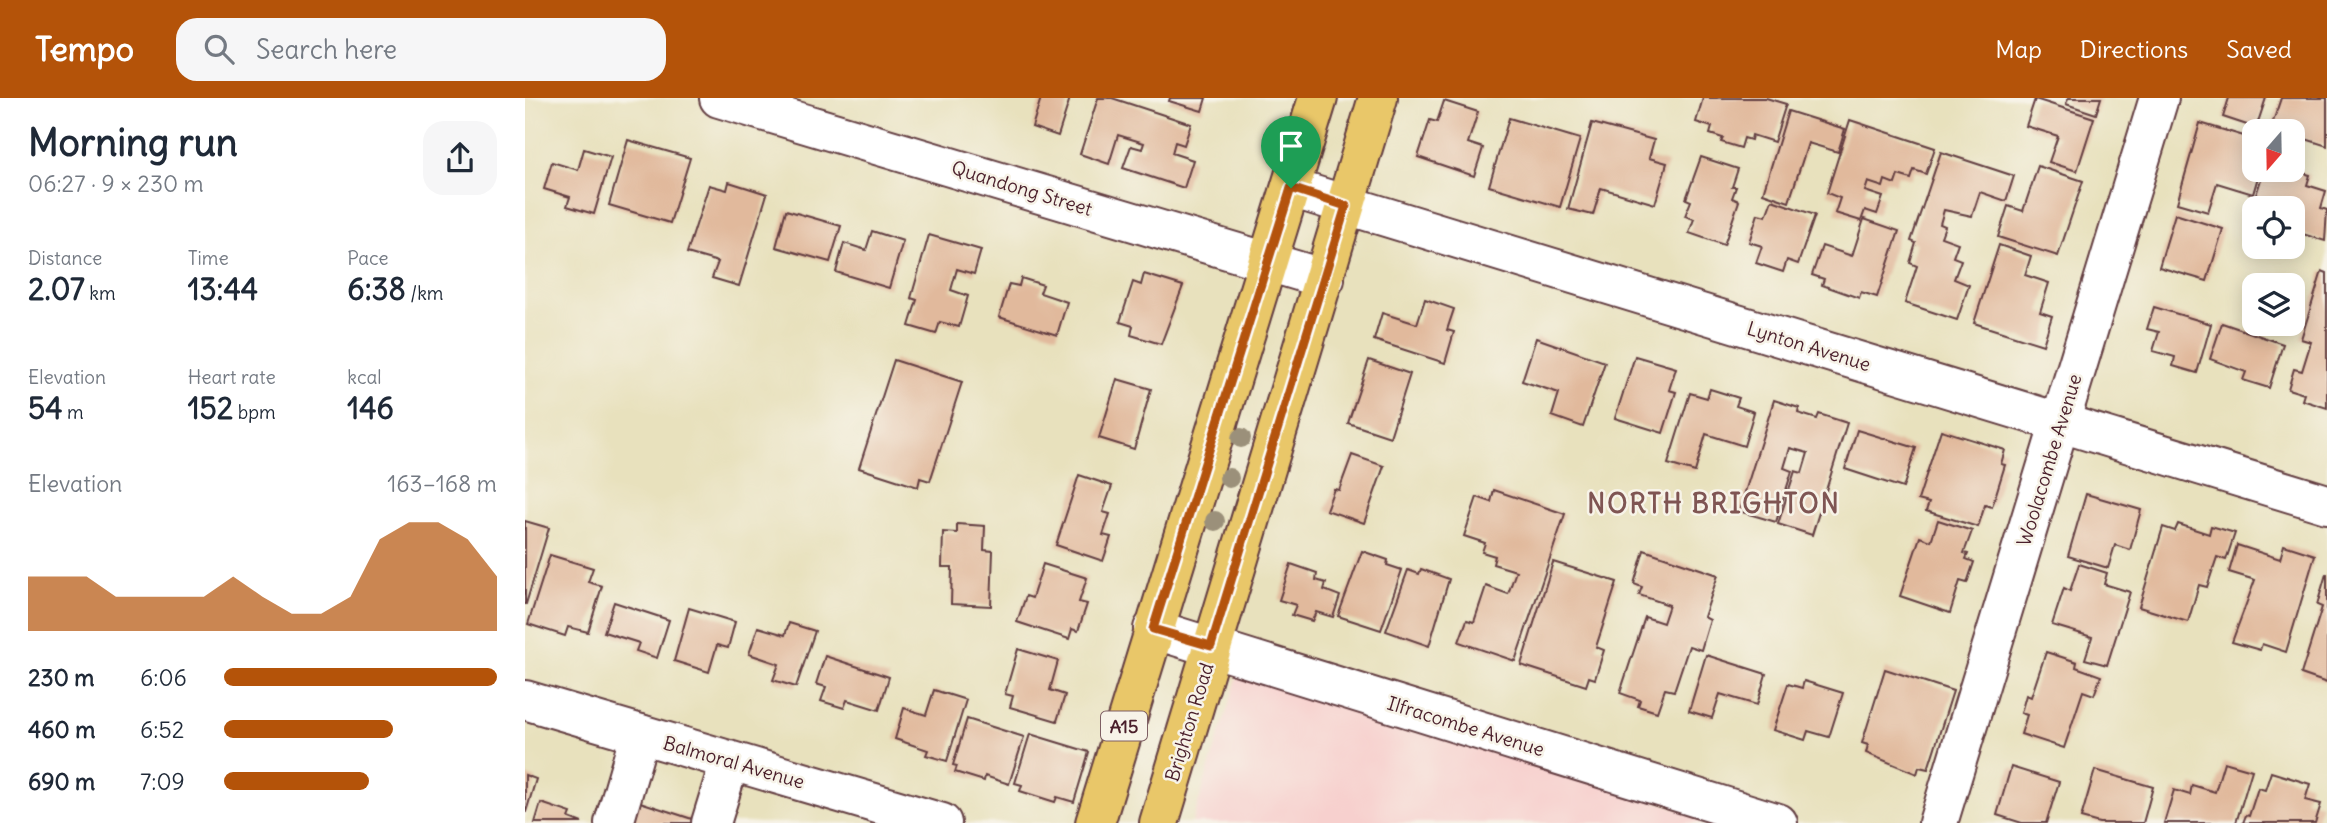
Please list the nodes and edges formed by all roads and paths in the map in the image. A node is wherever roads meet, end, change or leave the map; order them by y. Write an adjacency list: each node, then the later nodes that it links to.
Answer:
1 (719, 98): 7 (street, Quandong Street)
2 (1318, 98): 5 (main road, A15)
3 (1378, 98): 6 (main road, Brighton Road)
4 (2159, 98): 9 (street, Woolacombe Avenue)
5 (1291, 188): 6 (street, Lynton Avenue); 7 (main road, A15)
6 (1346, 206): 8 (main road, Brighton Road); 9 (street, Lynton Avenue)
7 (1270, 262): 8 (street, Quandong Street); 11 (main road, A15)
8 (1325, 279): 12 (main road, Brighton Road)
9 (2061, 422): 10 (street, Lynton Avenue); 23 (street, Woolacombe Avenue)
10 (2327, 504)
11 (1153, 629): 12 (street, Ilfracombe Avenue); 20 (main road, A15)
12 (1211, 646): 16 (street, Ilfracombe Avenue); 21 (main road, Brighton Road)
13 (525, 700): 14 (street, Balmoral Avenue)
14 (641, 734): 15 (street, Balmoral Avenue); 17 (street)
15 (730, 761): 18 (street); 19 (street, Balmoral Avenue)
16 (1740, 817): 22 (street, Ilfracombe Avenue)
17 (614, 823)
18 (711, 823)
19 (942, 823)
20 (1095, 823)
21 (1159, 823)
22 (1778, 823)
23 (1938, 823)

